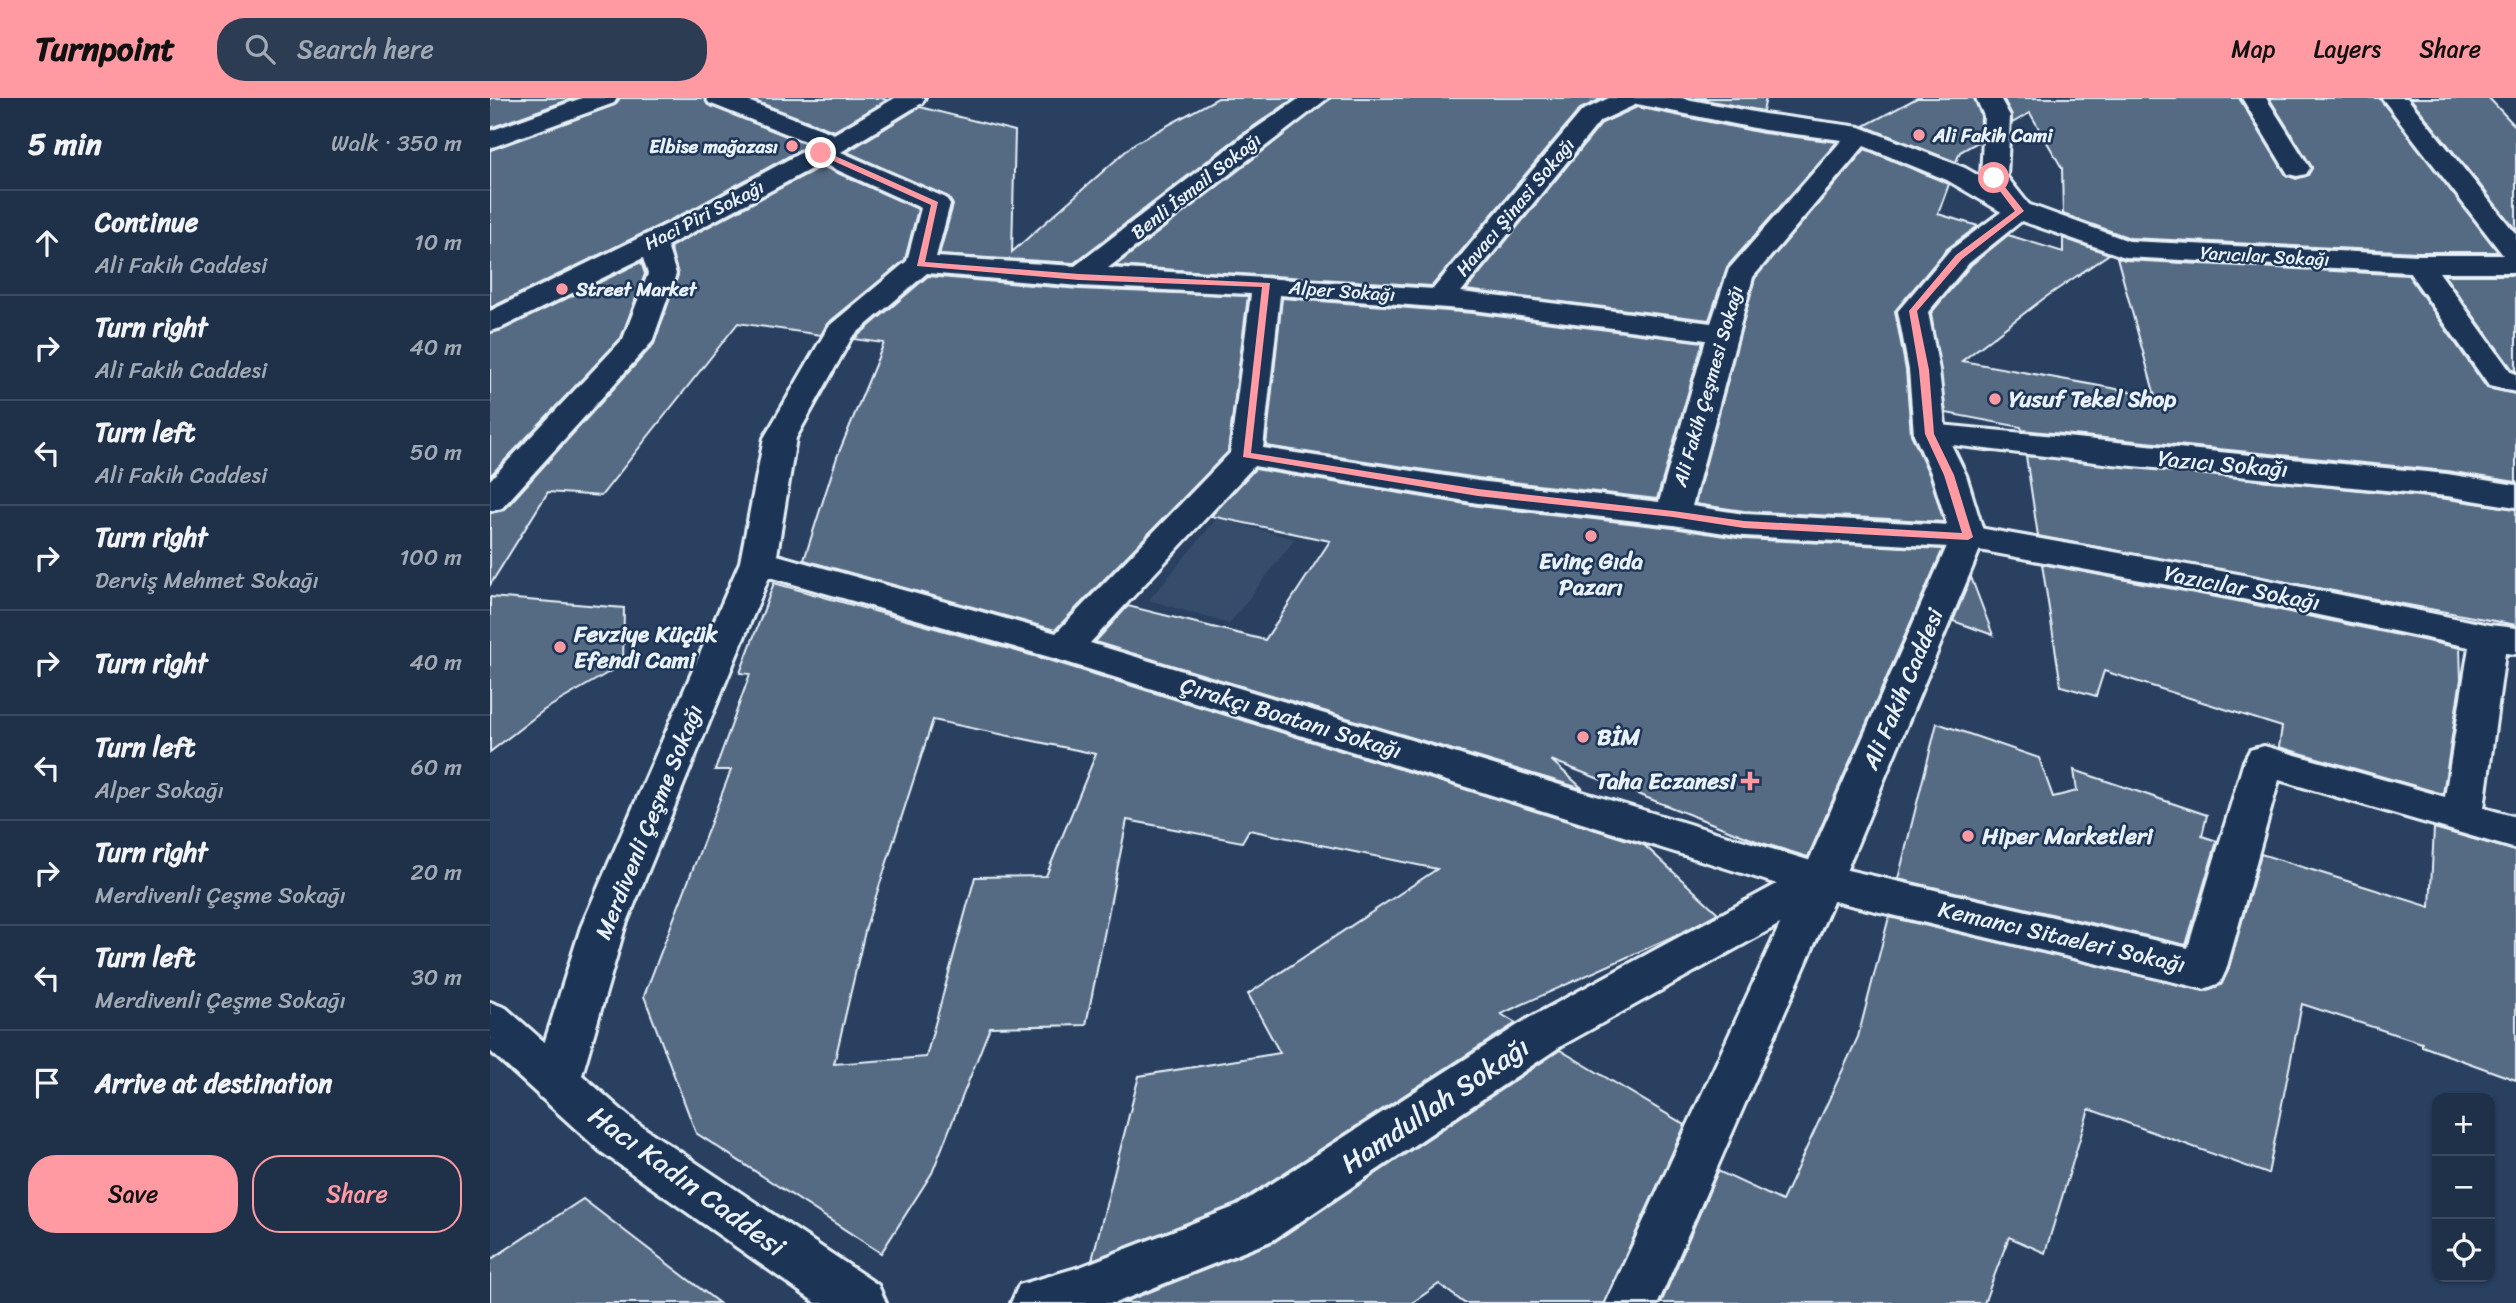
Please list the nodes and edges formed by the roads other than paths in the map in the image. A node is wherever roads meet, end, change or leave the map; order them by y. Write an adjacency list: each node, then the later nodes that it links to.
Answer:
1 (605, 98): 13 (street)
2 (718, 98): 14 (street)
3 (913, 98): 14 (street, Haci Piri Sokağı)
4 (1316, 98): 22 (street, Benli İsmail Sokağı)
5 (1629, 98): 24 (street, Havacı Şinasi Sokağı)
6 (1644, 98): 11 (street)
7 (1774, 98): 11 (street)
8 (1988, 98): 16 (street)
9 (2254, 98): 15 (street)
10 (2394, 98): 18 (street)
11 (1764, 122): 12 (street)
12 (1860, 135): 16 (street); 26 (street, Ali Fakih Çeşmesi Sokağı)
13 (490, 140)
14 (828, 148): 17 (street, Haci Piri Sokağı); 20 (street)
15 (2297, 168)
16 (2020, 211): 21 (street, Yarıcılar Sokağı); 28 (street)
17 (652, 243): 25 (street, Haci Piri Sokağı); 31 (street)
18 (2516, 253)
19 (2516, 263): 21 (street, Yarıcılar Sokağı)
20 (920, 264): 22 (street, Alper Sokağı); 34 (street, Merdivenli Çeşme Sokağı)
21 (2418, 264): 27 (street)
22 (1079, 277): 23 (street, Alper Sokağı)
23 (1267, 285): 24 (street, Alper Sokağı); 29 (street)
24 (1440, 299): 26 (street, Alper Sokağı)
25 (490, 322)
26 (1721, 333): 32 (street, Ali Fakih Çeşmesi Sokağı)
27 (2516, 383)
28 (1930, 434): 30 (street, Yazıcı Sokağı); 33 (street)
29 (1246, 455): 32 (street, Yazıcılar Sokağı); 36 (street)
30 (2516, 496)
31 (490, 500)
32 (1673, 514): 33 (street, Yazıcılar Sokağı)
33 (1968, 537): 35 (street, Yazıcılar Sokağı); 39 (street, Ali Fakih Caddesi)
34 (758, 562): 36 (street, Çırakçı Boatanı Sokağı); 41 (street, Merdivenli Çeşme Sokağı)
35 (2502, 640): 37 (street)
36 (1064, 648): 39 (street, Çırakçı Boatanı Sokağı)
37 (2462, 817): 38 (street, Kemancı Sitaeleri Sokağı); 39 (street, Kemancı Sitaeleri Sokağı)
38 (2516, 833)
39 (1821, 881): 43 (street, Hamdullah Sokağı); 44 (street, Ali Fakih Caddesi)
40 (490, 1022): 41 (street, Hacı Kadın Caddesi)
41 (556, 1082): 42 (street, Hacı Kadın Caddesi)
42 (860, 1303)
43 (1037, 1303)
44 (1632, 1303)

